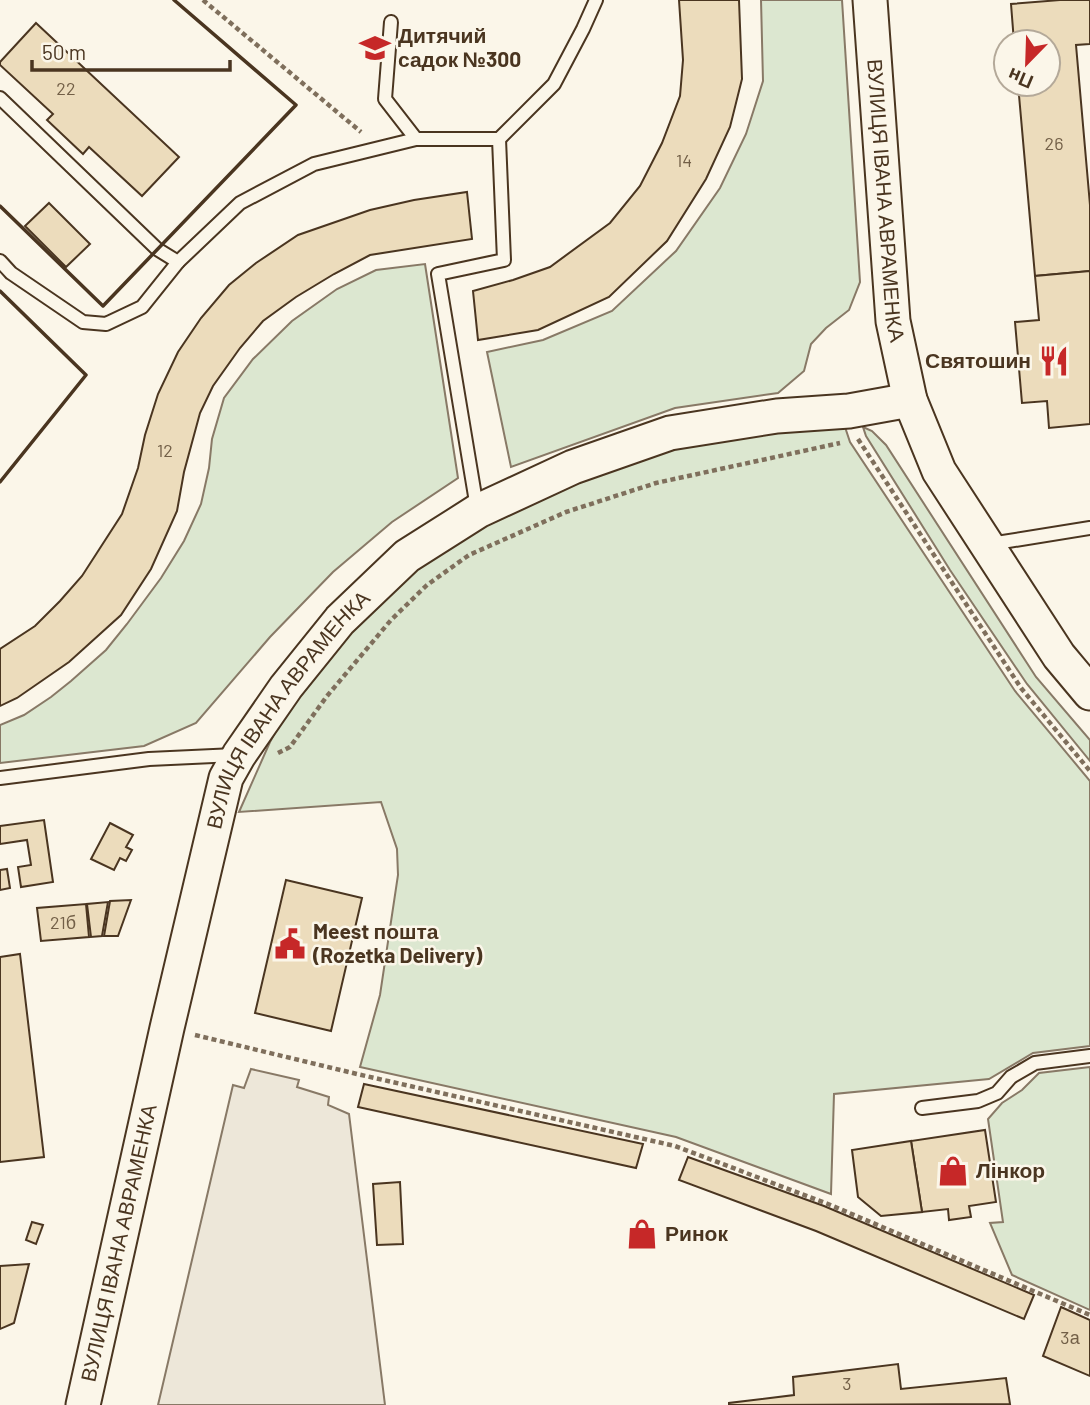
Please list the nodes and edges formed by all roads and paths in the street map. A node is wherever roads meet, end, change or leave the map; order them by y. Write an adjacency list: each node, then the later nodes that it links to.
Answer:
1 (203, 0): 8 (path)
2 (596, 0): 7 (lane)
3 (870, 0): 11 (street, ВУЛИЦЯ ІВАНА АВРАМЕНКА)
4 (391, 22): 6 (lane)
5 (0, 98): 10 (lane)
6 (416, 139): 7 (lane); 8 (lane)
7 (499, 139): 13 (lane)
8 (380, 148): 10 (lane)
9 (0, 261): 10 (lane)
10 (178, 262)
11 (910, 400): 12 (street, ВУЛИЦЯ ІВАНА АВРАМЕНКА); 15 (street, ВУЛИЦЯ ІВАНА АВРАМЕНКА)
12 (847, 427): 13 (street, ВУЛИЦЯ ІВАНА АВРАМЕНКА); 17 (path); 18 (path)
13 (478, 511): 17 (street, ВУЛИЦЯ ІВАНА АВРАМЕНКА)
14 (1090, 528): 15 (lane)
15 (986, 545): 16 (street, ВУЛИЦЯ ІВАНА АВРАМЕНКА)
16 (1090, 693)
17 (254, 756): 19 (lane); 20 (street, ВУЛИЦЯ ІВАНА АВРАМЕНКА)
18 (1090, 771)
19 (0, 778)
20 (167, 1028): 23 (path); 24 (street, ВУЛИЦЯ ІВАНА АВРАМЕНКА)
21 (1090, 1056): 22 (lane)
22 (922, 1108)
23 (1090, 1315)
24 (83, 1405)

